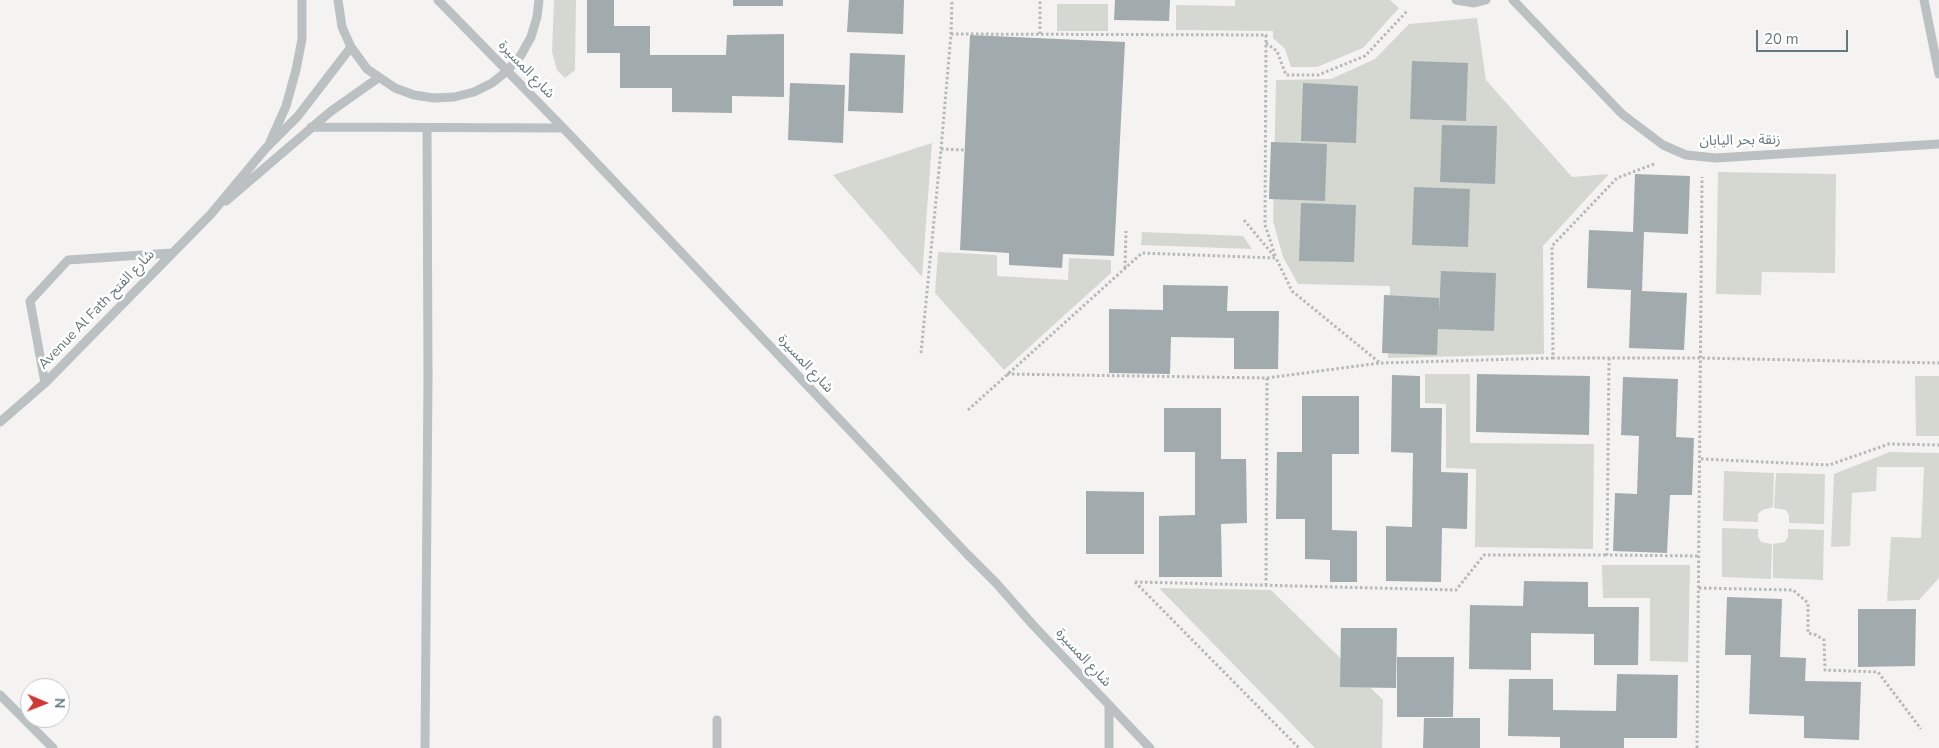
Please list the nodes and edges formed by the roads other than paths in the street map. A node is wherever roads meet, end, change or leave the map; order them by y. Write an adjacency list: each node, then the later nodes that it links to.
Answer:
1 (302, 0): 17 (street)
2 (338, 0): 9 (street)
3 (438, 0): 10 (street, شارع المسيرة)
4 (539, 0): 10 (street)
5 (1456, 0): 6 (street)
6 (1486, 0)
7 (1513, 0): 16 (street, زنقة بحر اليابان)
8 (1924, 0): 11 (street)
9 (351, 47): 12 (street); 17 (street, Avenue Al Fath شارع الفتح)
10 (507, 71): 12 (street); 15 (street, شارع المسيرة)
11 (1939, 74)
12 (378, 78): 13 (street, Avenue Al Fath شارع الفتح)
13 (311, 128): 14 (street); 18 (street, Avenue Al Fath شارع الفتح)
14 (427, 128): 15 (street); 26 (street)
15 (563, 128): 23 (street, شارع المسيرة)
16 (1939, 144)
17 (266, 148): 18 (street, Avenue Al Fath شارع الفتح)
18 (211, 214): 19 (street, Avenue Al Fath شارع الفتح)
19 (172, 253): 20 (street, Avenue Al Fath شارع الفتح); 20 (street)
20 (44, 383): 21 (street, Avenue Al Fath شارع الفتح)
21 (0, 422)
22 (0, 695): 25 (street)
23 (1109, 705): 28 (street); 29 (street, شارع المسيرة)
24 (717, 720): 27 (street)
25 (54, 748)
26 (425, 748)
27 (716, 748)
28 (1110, 748)
29 (1150, 748)

